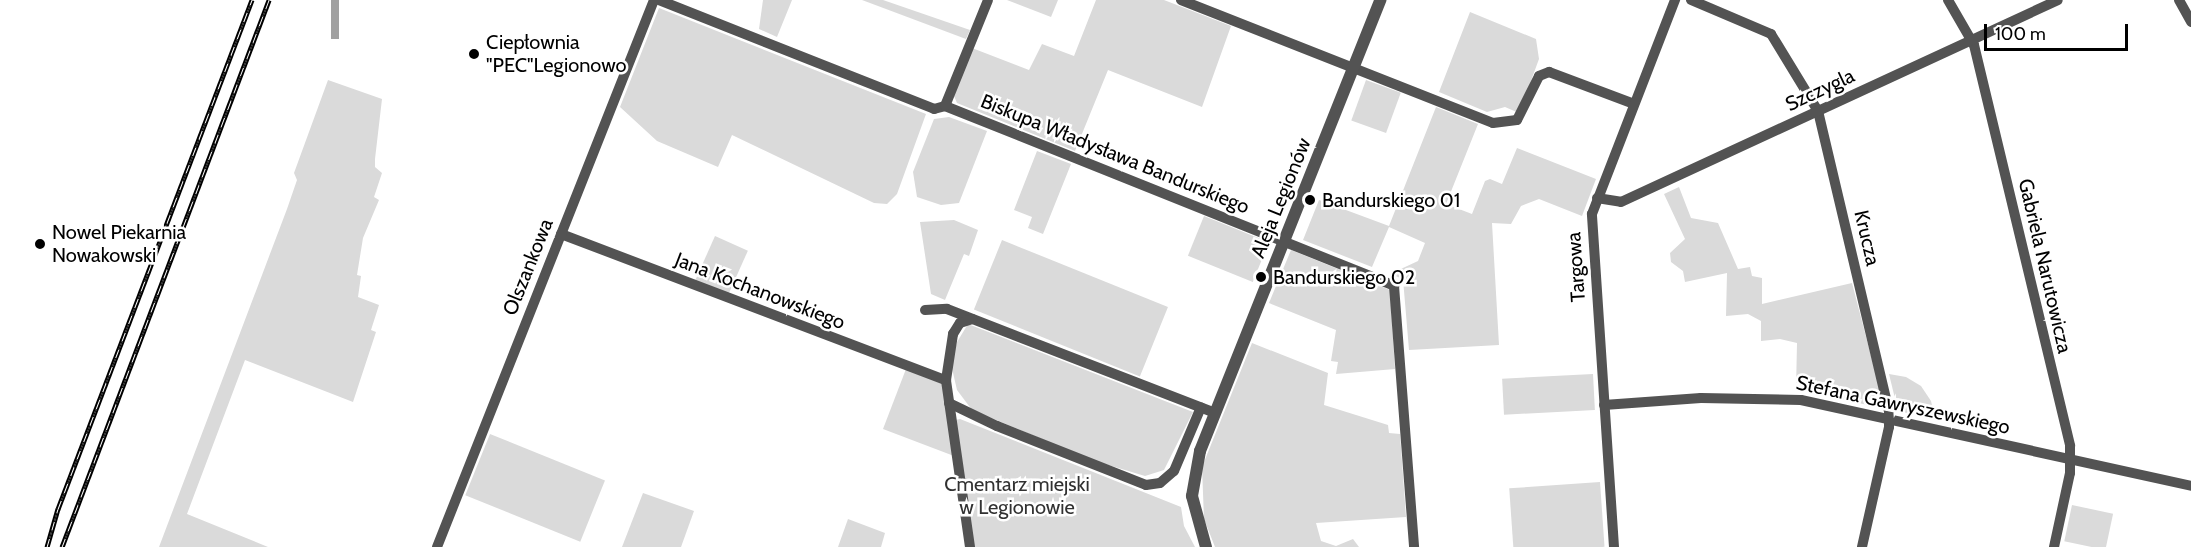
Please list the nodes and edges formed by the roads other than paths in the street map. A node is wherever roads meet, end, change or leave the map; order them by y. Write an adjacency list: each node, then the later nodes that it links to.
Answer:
1 (654, 0): 18 (street, Olszankowa)
2 (659, 0): 15 (street, Biskupa Władysława Bandurskiego)
3 (988, 0): 15 (street)
4 (1181, 0): 13 (street)
5 (1380, 0): 13 (street, Aleja Legionów)
6 (1675, 0): 14 (street, Targowa)
7 (1691, 0): 16 (street, Krucza)
8 (1948, 0): 12 (street, Gabriela Narutowicza)
9 (2058, 0): 12 (street, Szczygla)
10 (2179, 0): 11 (street)
11 (2191, 22)
12 (1972, 40): 16 (street, Szczygla); 28 (street, Gabriela Narutowicza)
13 (1353, 68): 14 (street); 19 (street, Aleja Legionów)
14 (1634, 104): 17 (street, Targowa)
15 (945, 106): 19 (street, Biskupa Władysława Bandurskiego)
16 (1818, 111): 17 (street, Szczygla); 27 (street, Krucza)
17 (1597, 198): 24 (street, Targowa)
18 (561, 234): 22 (street, Jana Kochanowskiego); 30 (street, Olszankowa)
19 (1284, 241): 26 (street, Aleja Legionów); 33 (street, Biskupa Władysława Bandurskiego)
20 (925, 310): 21 (street)
21 (972, 319): 22 (street); 25 (street)
22 (946, 380): 23 (street)
23 (949, 403): 25 (street); 31 (street)
24 (1604, 405): 27 (street, Stefana Gawryszewskiego); 34 (street, Targowa)
25 (1201, 407): 26 (street)
26 (1215, 413): 32 (street, Aleja Legionów)
27 (1890, 419): 28 (street, Stefana Gawryszewskiego); 35 (street, Krucza)
28 (2071, 459): 29 (street, Stefana Gawryszewskiego); 36 (street, Gabriela Narutowicza)
29 (2191, 486)
30 (437, 547)
31 (970, 547)
32 (1206, 547)
33 (1414, 547)
34 (1614, 547)
35 (1862, 547)
36 (2054, 547)

